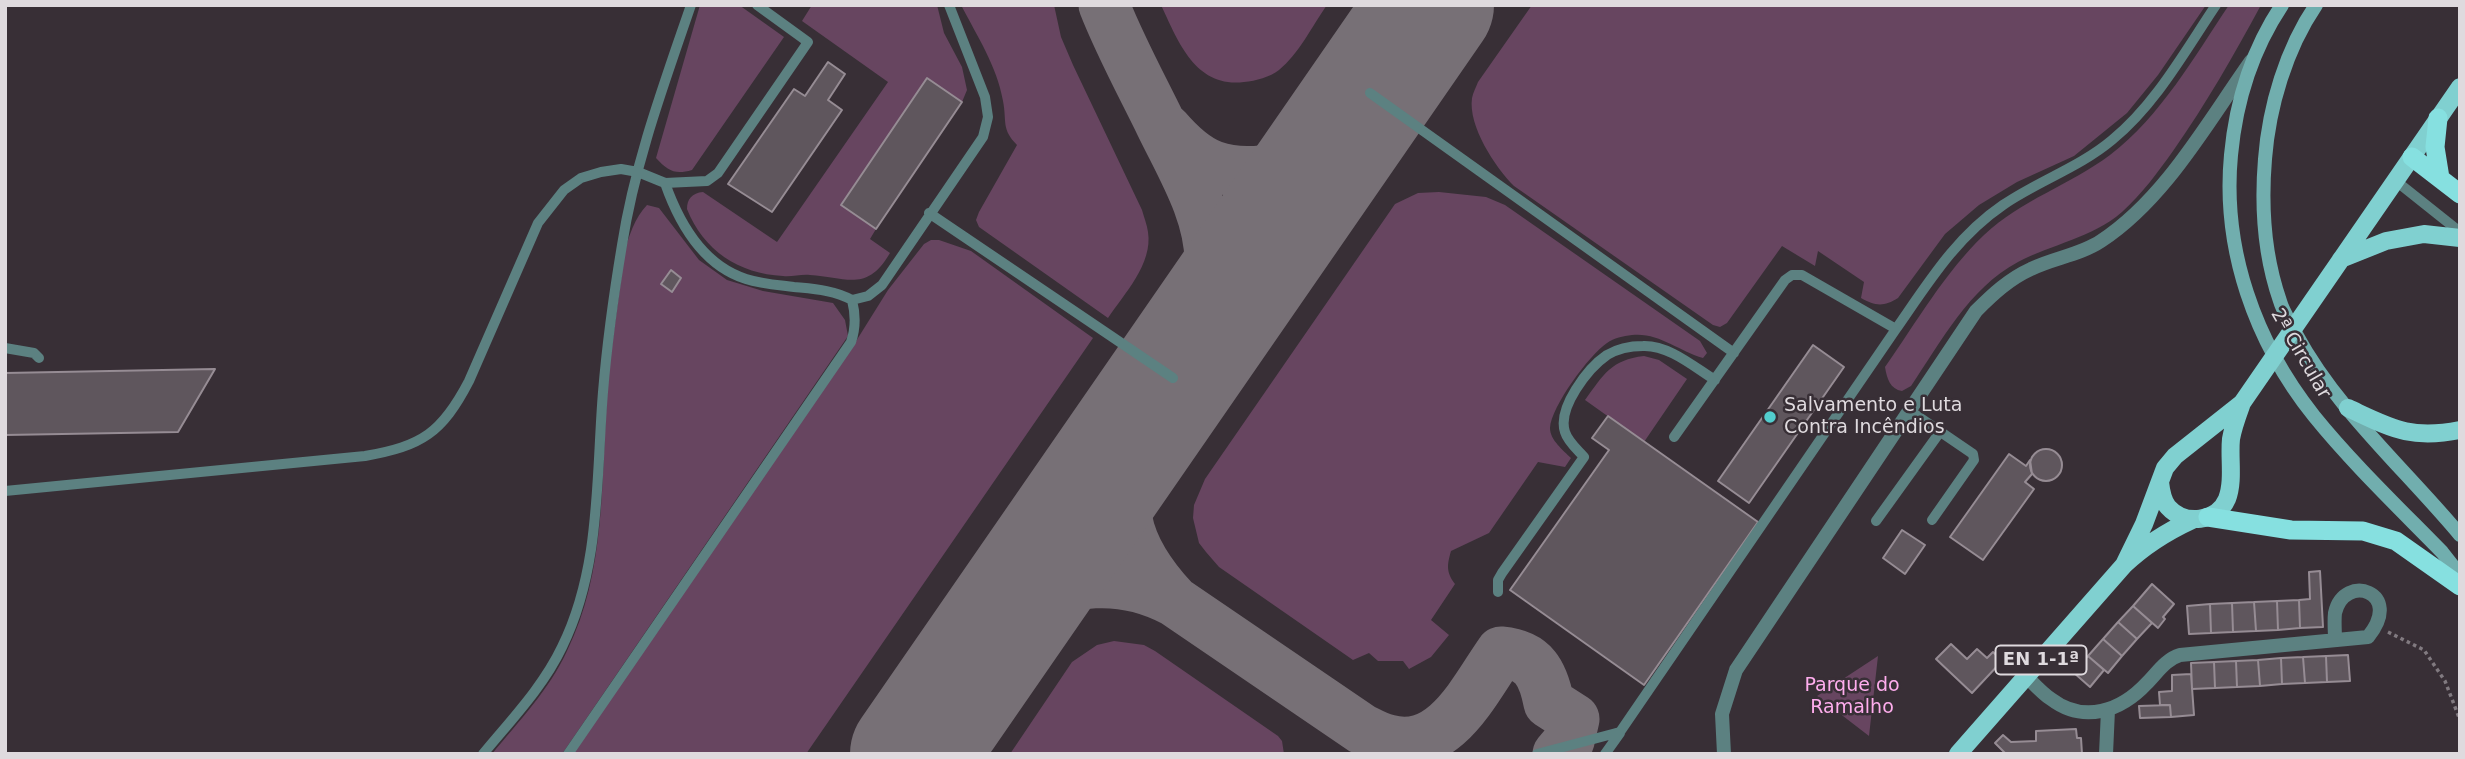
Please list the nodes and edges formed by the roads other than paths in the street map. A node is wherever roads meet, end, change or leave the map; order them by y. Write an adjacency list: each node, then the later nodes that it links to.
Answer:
1 (691, 5): 12 (lane)
2 (757, 5): 15 (lane)
3 (949, 5): 17 (lane)
4 (2216, 5): 22 (lane)
5 (2282, 5): 7 (main road, 2ª Circular)
6 (2316, 5): 29 (main road, 2ª Circular)
7 (2251, 60): 30 (street); 41 (main road, 2ª Circular)
8 (2460, 87): 10 (main road, EN 1-1ª)
9 (1370, 93): 24 (lane)
10 (2438, 118): 11 (main road, EN 1-1ª); 13 (highway)
11 (2412, 157): 13 (highway); 14 (main road, EN 1-1ª)
12 (638, 172): 15 (lane); 35 (lane); 48 (lane)
13 (2440, 178): 16 (highway)
14 (2396, 181): 18 (lane); 20 (main road, EN 1-1ª)
15 (665, 183): 21 (lane)
16 (2460, 194)
17 (929, 213): 21 (lane); 26 (lane)
18 (2460, 233)
19 (2460, 238): 20 (main road)
20 (2341, 259): 28 (main road, EN 1-1ª)
21 (852, 300): 49 (lane)
22 (1896, 329): 24 (lane); 47 (lane)
23 (5, 348): 25 (lane)
24 (1734, 353): 27 (lane)
25 (39, 358)
26 (1173, 378)
27 (1715, 380): 33 (lane); 43 (lane)
28 (2242, 402): 34 (main road, EN 1-1ª); 36 (main road, EN 1-1ª)
29 (2348, 408): 31 (main road); 39 (main road, 2ª Circular)
30 (1910, 411): 32 (lane); 52 (street)
31 (2460, 430)
32 (1940, 432): 37 (lane); 38 (lane)
33 (1674, 437)
34 (2160, 482): 36 (main road); 40 (main road, EN 1-1ª)
35 (5, 491)
36 (2200, 519): 40 (main road, EN 1-1ª); 42 (highway)
37 (1932, 520)
38 (1877, 521)
39 (2460, 535)
40 (2124, 565): 45 (main road, EN 1-1ª)
41 (2460, 575)
42 (2460, 586)
43 (1498, 592)
44 (2336, 640): 44 (street); 46 (street)
45 (2026, 677): 46 (street); 53 (main road, EN 1-1ª)
46 (2108, 710): 54 (street)
47 (1620, 732): 50 (lane); 51 (lane)
48 (484, 754)
49 (568, 754)
50 (1537, 754)
51 (1605, 754)
52 (1724, 754)
53 (1958, 754)
54 (2106, 754)

